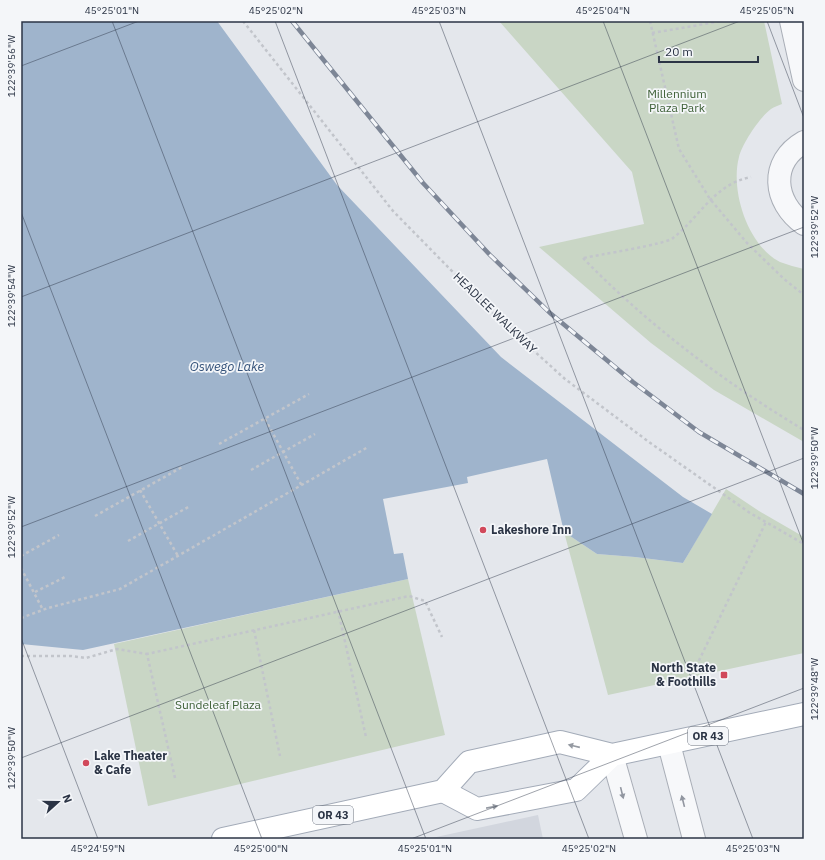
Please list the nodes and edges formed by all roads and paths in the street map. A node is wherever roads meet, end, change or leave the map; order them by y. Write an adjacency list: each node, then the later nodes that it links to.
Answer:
1 (242, 21): 25 (path, HEADLEE WALKWAY)
2 (650, 21): 5 (path)
3 (722, 21): 5 (path)
4 (791, 21): 6 (street)
5 (652, 33): 9 (path)
6 (804, 80)
7 (804, 142): 8 (street)
8 (780, 172): 9 (path); 10 (street)
9 (710, 199): 11 (path); 14 (path)
10 (804, 224)
11 (804, 295)
12 (309, 394): 13 (path)
13 (265, 419): 16 (path); 18 (path)
14 (804, 430)
15 (315, 434): 18 (path)
16 (220, 444)
17 (368, 447): 21 (path)
18 (283, 452): 20 (path); 21 (path)
19 (184, 466): 22 (path)
20 (251, 470)
21 (302, 486): 31 (path)
22 (140, 490): 24 (path); 26 (path)
23 (190, 506): 26 (path)
24 (96, 516)
25 (766, 522): 29 (path, HEADLEE WALKWAY); 42 (path)
26 (159, 524): 28 (path); 31 (path)
27 (59, 535): 30 (path)
28 (128, 541)
29 (804, 544)
30 (21, 556)
31 (178, 556): 35 (path)
32 (21, 568): 34 (path)
33 (65, 576): 34 (path)
34 (35, 592): 35 (path)
35 (43, 610): 37 (path)
36 (338, 610): 38 (path); 39 (path); 44 (path)
37 (21, 618)
38 (254, 630): 40 (path); 47 (path)
39 (442, 637)
40 (147, 654): 41 (path); 48 (path)
41 (21, 656)
42 (691, 677)
43 (804, 714): 45 (main road, OR 43)
44 (366, 737)
45 (669, 744): 46 (main road, OR 43); 52 (street, one-way to 45)
46 (612, 755): 49 (main road, OR 43, one-way to 49); 49 (main road, one-way to 46); 51 (street, one-way to 51)
47 (280, 756)
48 (174, 778)
49 (444, 791): 50 (main road, OR 43)
50 (223, 839)
51 (636, 839)
52 (694, 839)

